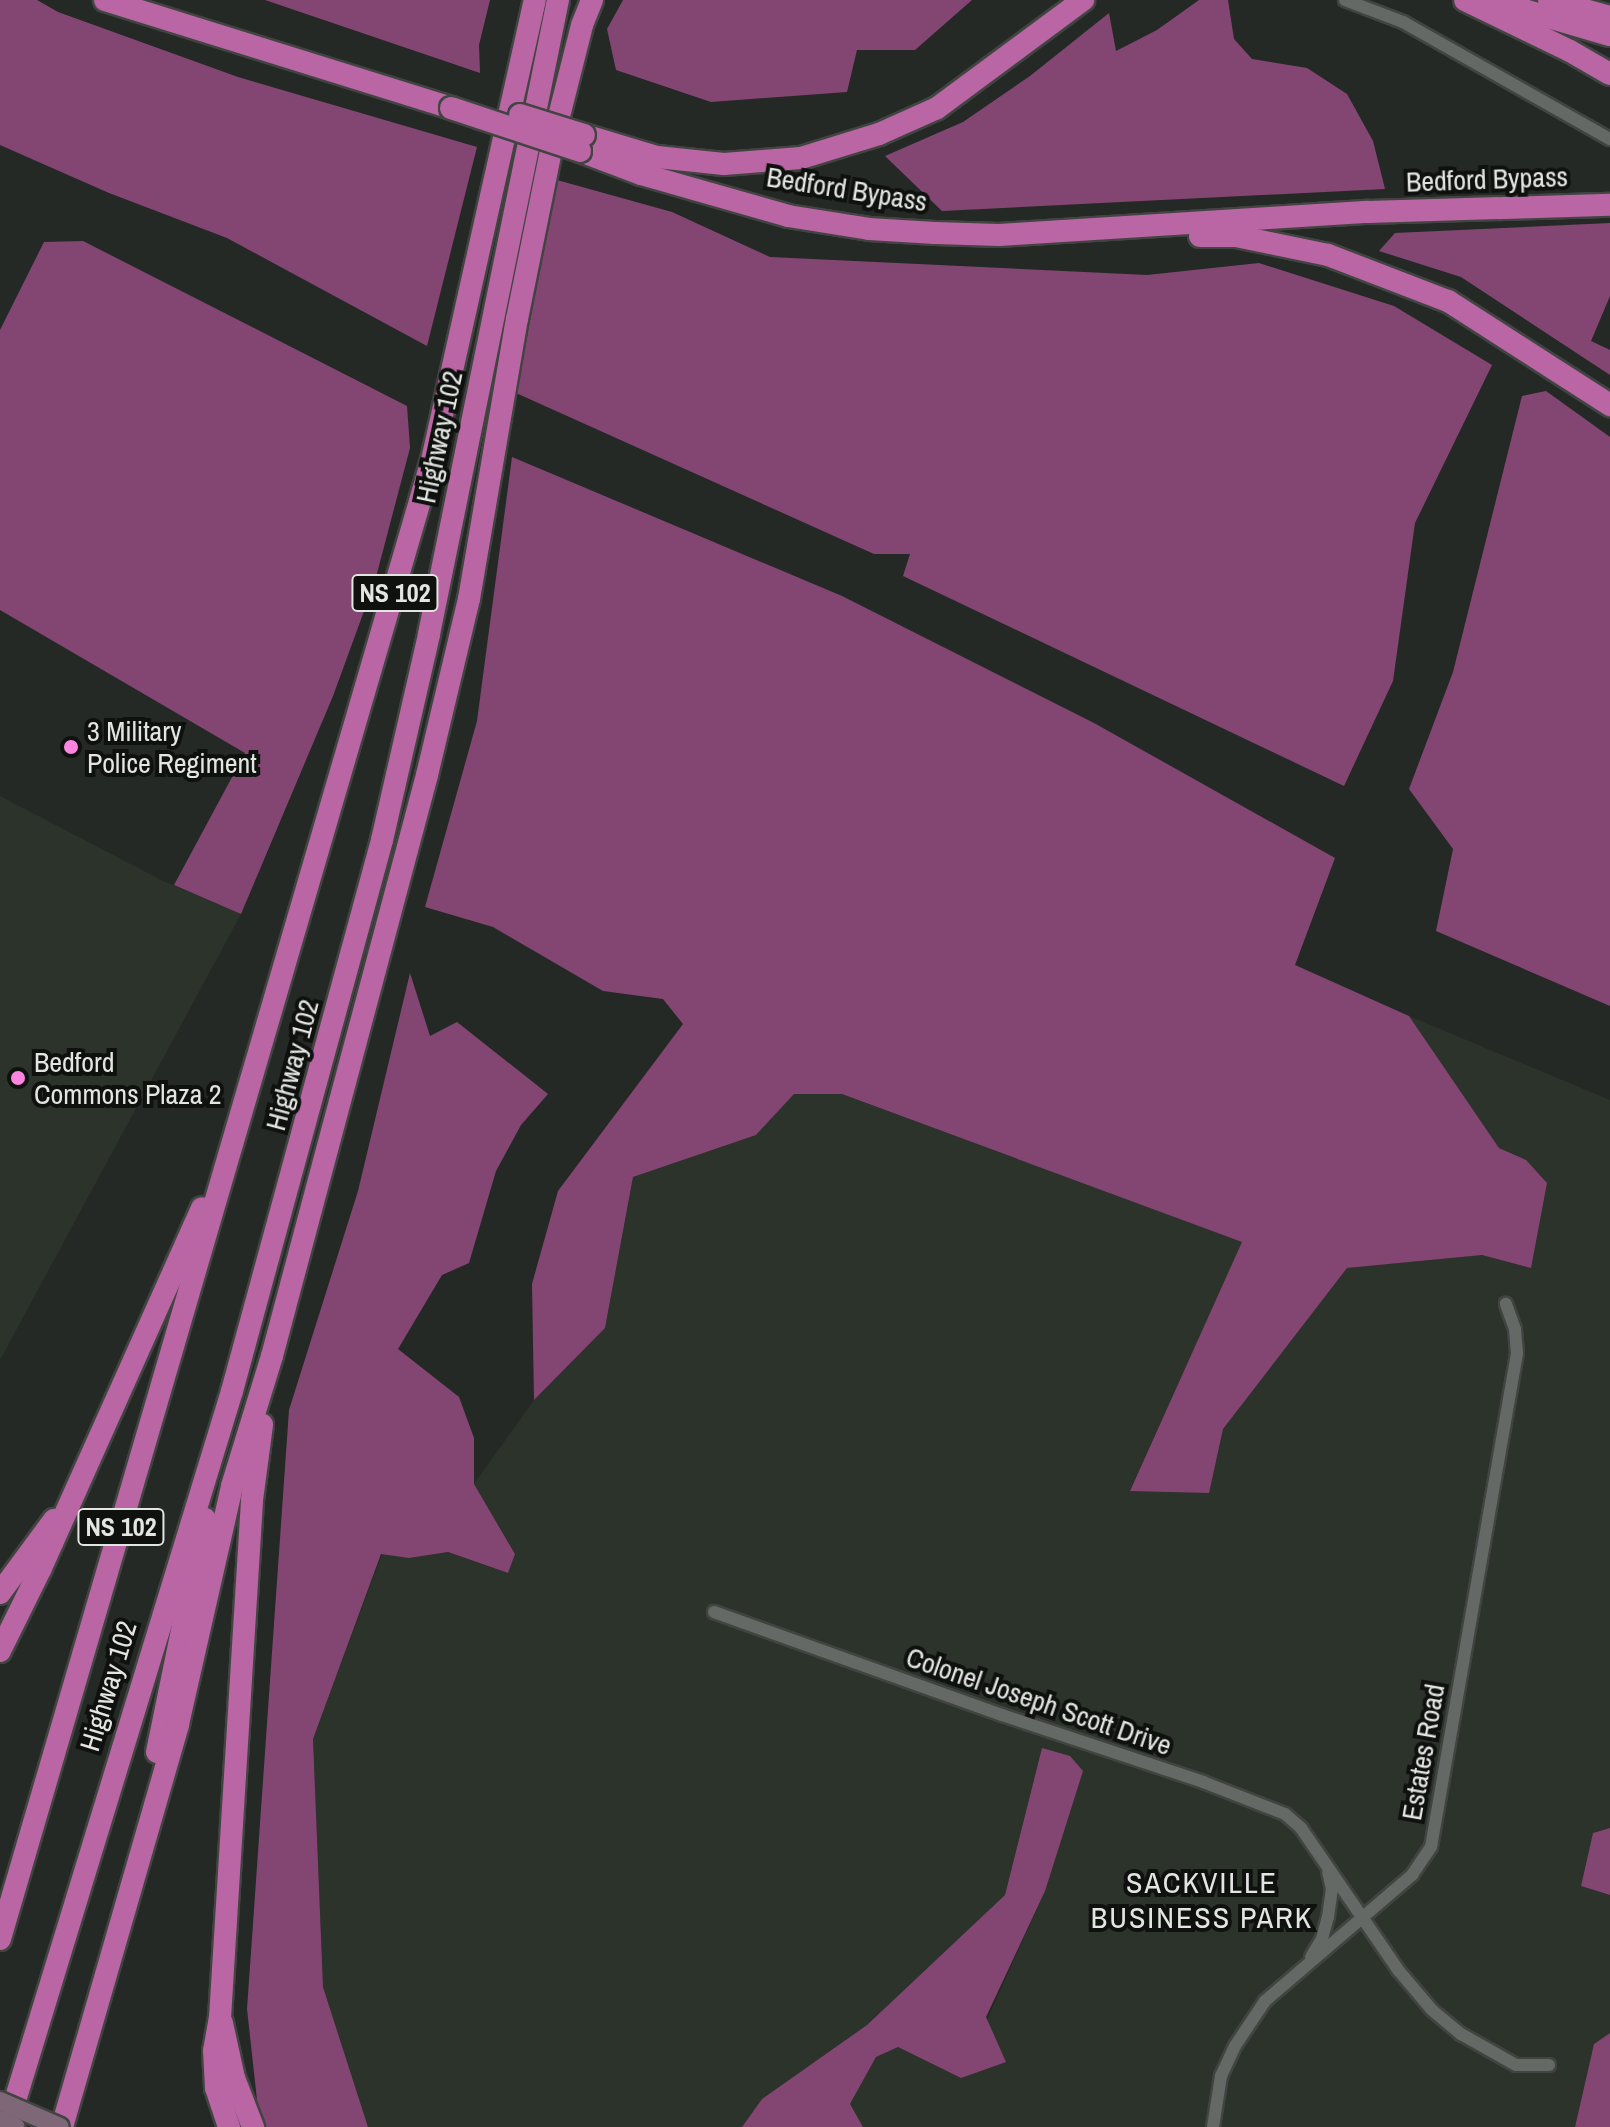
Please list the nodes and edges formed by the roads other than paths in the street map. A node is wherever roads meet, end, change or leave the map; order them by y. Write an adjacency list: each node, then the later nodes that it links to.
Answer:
1 (105, 0): 16 (highway, Bedford Bypass)
2 (143, 0): 16 (highway, Bedford Bypass)
3 (526, 0): 15 (highway)
4 (535, 0): 15 (highway, Highway 102 / NS 102)
5 (558, 0): 21 (highway, Highway 102 / NS 102)
6 (592, 0): 23 (highway)
7 (1083, 0): 18 (highway, Bedford Bypass)
8 (1345, 0): 17 (street)
9 (1465, 0): 14 (highway)
10 (1490, 0): 13 (highway)
11 (1549, 0): 12 (highway)
12 (1610, 17)
13 (1610, 35)
14 (1610, 74)
15 (515, 96): 24 (highway, Highway 102 / NS 102)
16 (453, 102): 18 (highway, Bedford Bypass, bridge)
17 (1610, 139)
18 (582, 143): 20 (highway, Bedford Bypass)
19 (1610, 205): 20 (highway, Bedford Bypass)
20 (999, 235): 22 (highway)
21 (496, 309): 23 (highway); 27 (highway, Highway 102 / NS 102)
22 (1610, 405)
23 (399, 877): 26 (highway)
24 (242, 1115): 28 (highway); 35 (highway, Highway 102 / NS 102)
25 (1506, 1304): 34 (street, Estates Road)
26 (272, 1356): 32 (highway); 37 (highway)
27 (232, 1391): 32 (highway); 41 (highway, Highway 102 / NS 102)
28 (70, 1506): 29 (highway); 31 (highway)
29 (0, 1593)
30 (714, 1612): 33 (street, Colonel Joseph Scott Drive)
31 (0, 1651)
32 (138, 1855): 43 (highway)
33 (1326, 1865): 34 (street, Colonel Joseph Scott Drive); 36 (street, Colonel Joseph Scott Drive)
34 (1363, 1919): 36 (street, Estates Road); 38 (street, Colonel Joseph Scott Drive)
35 (0, 1939)
36 (1303, 1968): 46 (street, Estates Road)
37 (220, 2018): 44 (highway); 45 (highway)
38 (1549, 2065)
39 (0, 2101): 43 (main road, bridge)
40 (0, 2120): 42 (main road, bridge)
41 (6, 2127)
42 (16, 2127)
43 (61, 2127)
44 (229, 2127)
45 (253, 2127)
46 (1213, 2127)

